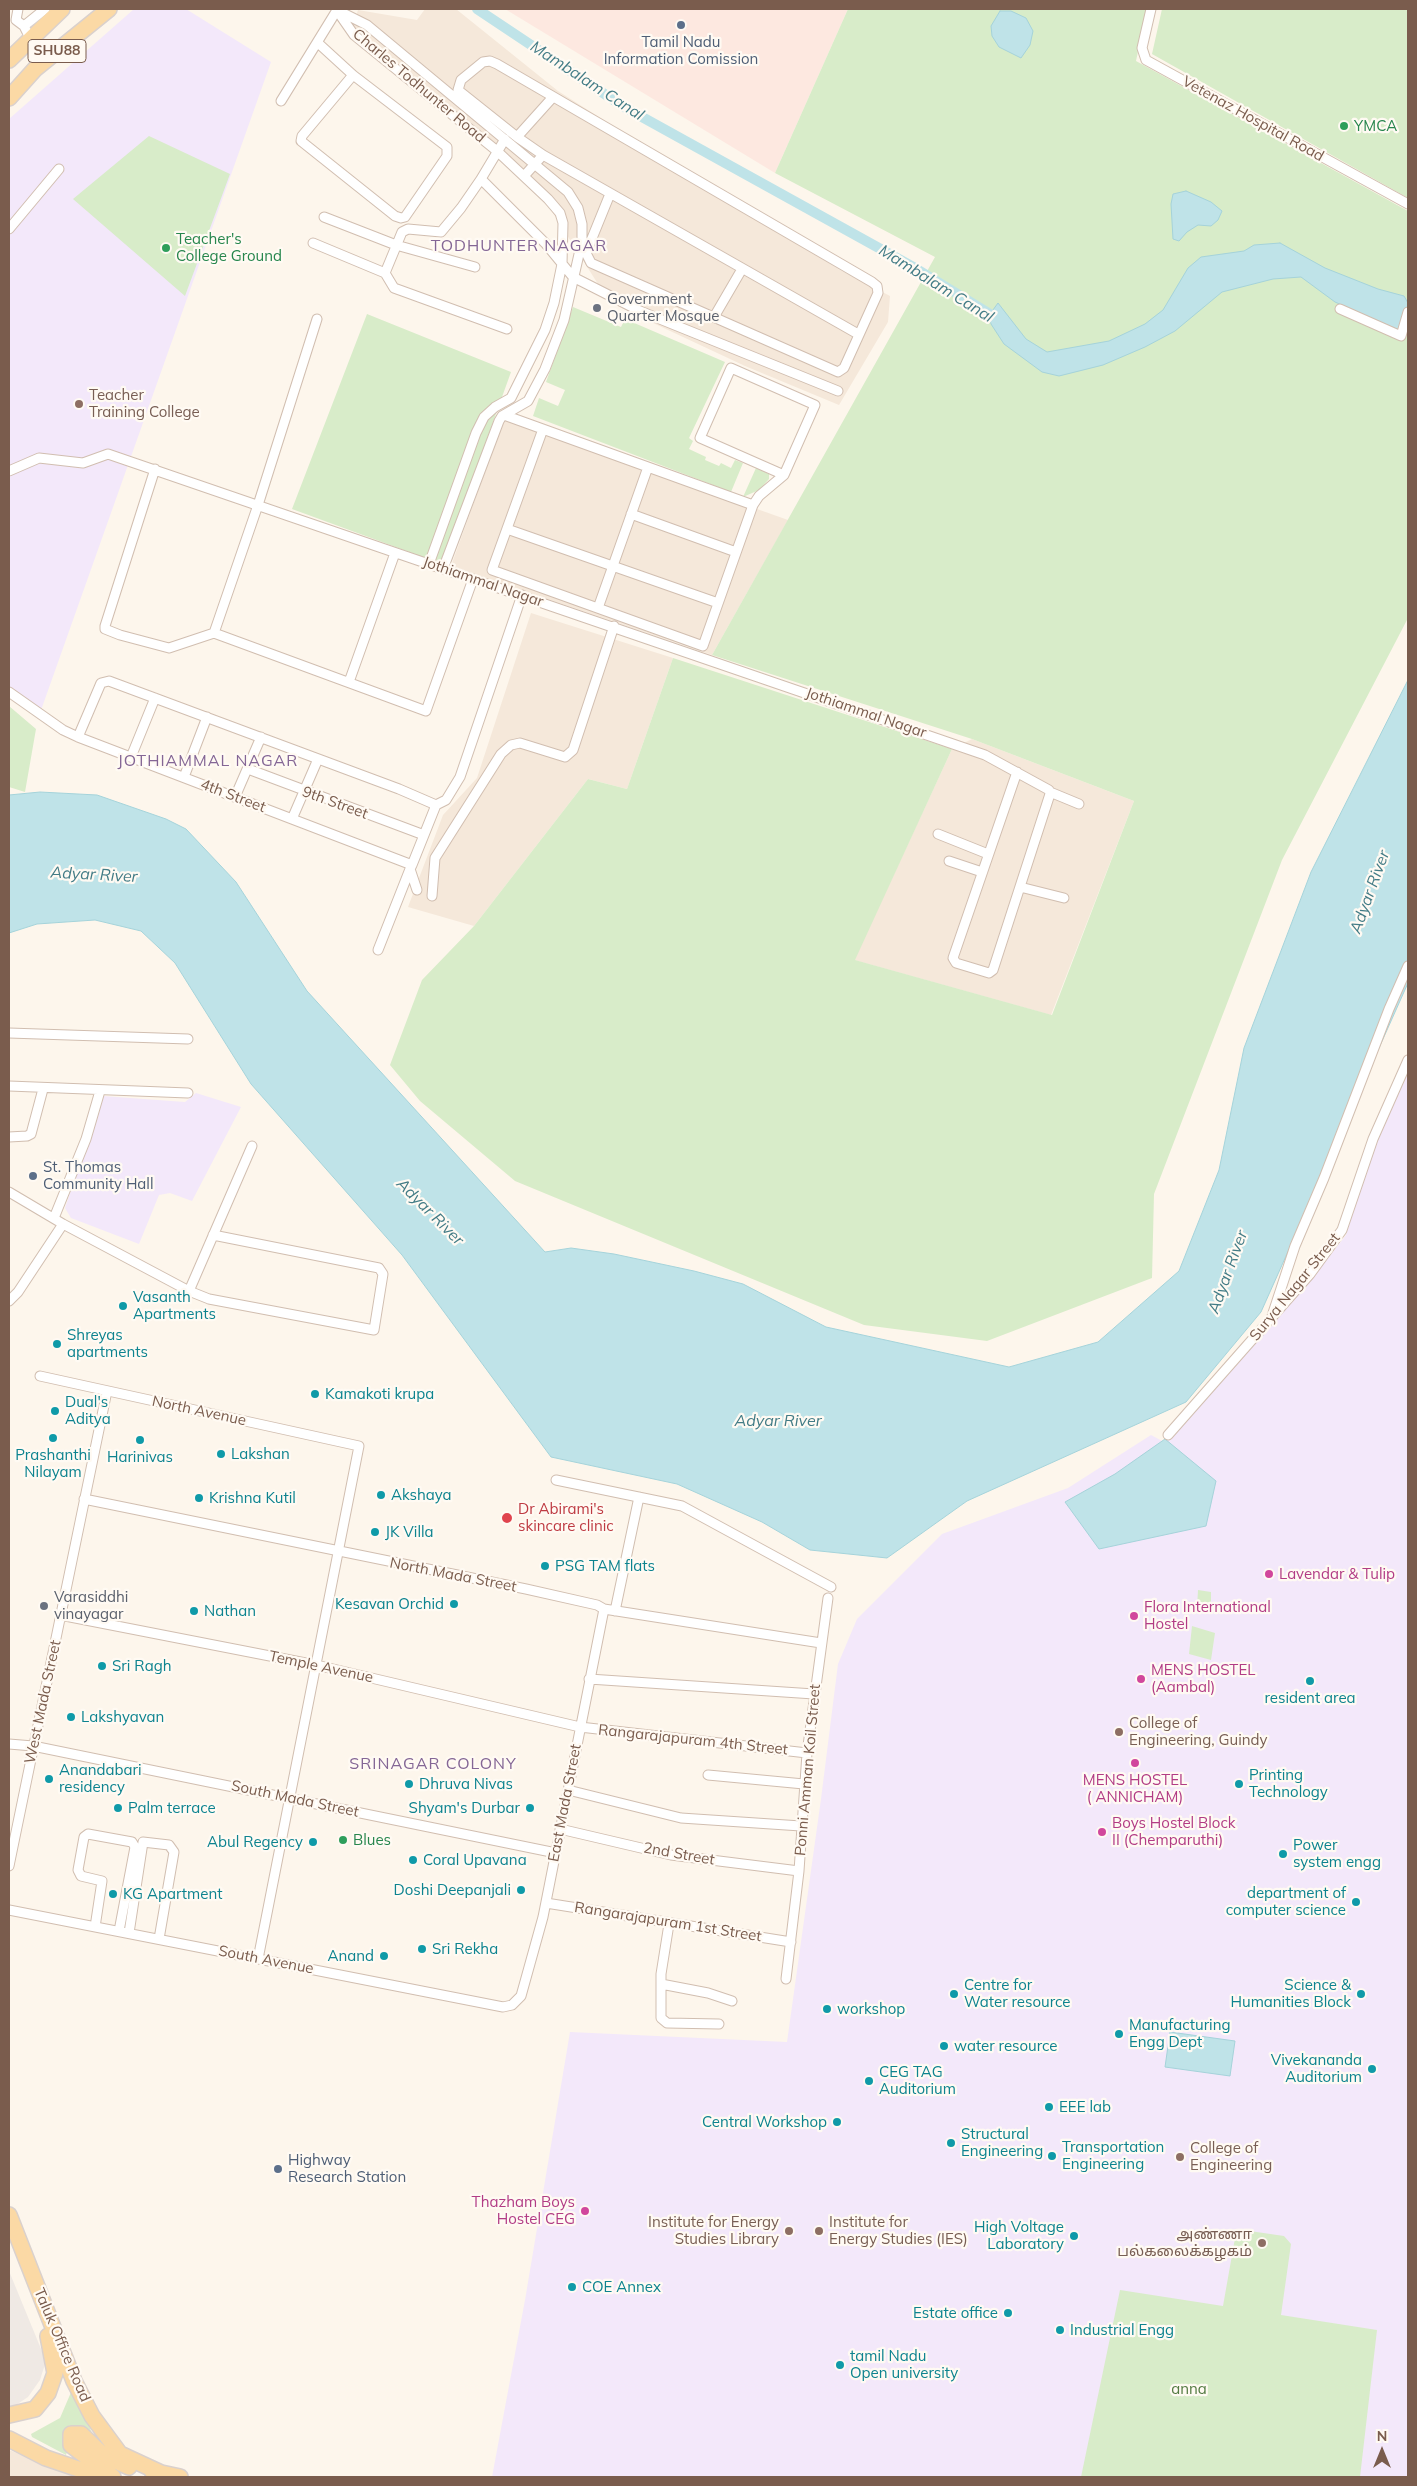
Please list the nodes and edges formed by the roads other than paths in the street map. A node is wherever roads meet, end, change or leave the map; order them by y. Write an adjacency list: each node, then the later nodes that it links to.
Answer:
1 (18, 9): 7 (street)
2 (45, 9): 7 (street)
3 (62, 9): 7 (main road, SHU88)
4 (109, 9): 14 (main road, SHU88)
5 (1151, 9): 25 (street, Vetenaz Hospital Road)
6 (336, 10): 8 (street); 10 (street); 12 (street, Charles Todhunter Road)
7 (20, 26): 9 (main road, SHU88)
8 (318, 43): 11 (street); 15 (street)
9 (9, 60)
10 (412, 63): 12 (street); 17 (street)
11 (354, 75): 11 (street)
12 (404, 75): 18 (street, Charles Todhunter Road)
13 (553, 97): 16 (street); 16 (street); 40 (street)
14 (9, 98)
15 (281, 101)
16 (517, 137): 19 (street)
17 (505, 139): 18 (street); 20 (street)
18 (497, 151): 22 (street); 23 (street, Charles Todhunter Road)
19 (542, 155): 20 (street); 24 (street)
20 (535, 164): 22 (street); 34 (street)
21 (59, 170): 27 (street)
22 (524, 176): 30 (street)
23 (480, 179): 29 (street, Charles Todhunter Road); 30 (street)
24 (610, 194): 32 (street); 37 (street)
25 (1408, 204)
26 (324, 217): 29 (street)
27 (9, 229)
28 (313, 243): 33 (street)
29 (396, 246): 31 (street); 33 (street)
30 (562, 264): 34 (street); 42 (street)
31 (475, 267)
32 (742, 269): 37 (street); 40 (street)
33 (385, 273): 39 (street)
34 (573, 277): 41 (street); 43 (street)
35 (1340, 309): 36 (street)
36 (1408, 312)
37 (714, 318): 40 (street)
38 (316, 319): 51 (street)
39 (507, 329)
40 (858, 334)
41 (838, 391)
42 (512, 398): 43 (street); 56 (street)
43 (523, 406): 44 (street)
44 (504, 415): 45 (street); 58 (street)
45 (543, 429): 46 (street); 53 (street)
46 (648, 467): 50 (street); 52 (street)
47 (155, 469): 48 (street, Jothiammal Nagar); 51 (street, Jothiammal Nagar); 64 (street)
48 (9, 470)
49 (784, 475): 49 (street); 50 (street)
50 (753, 504): 54 (street)
51 (258, 505): 55 (street, Jothiammal Nagar); 64 (street)
52 (631, 514): 54 (street); 57 (street)
53 (507, 529): 57 (street); 62 (street)
54 (736, 552): 61 (street)
55 (395, 553): 56 (street, Jothiammal Nagar); 65 (street)
56 (430, 564): 58 (street, Jothiammal Nagar)
57 (613, 567): 61 (street); 62 (street)
58 (443, 569): 59 (street, Jothiammal Nagar)
59 (473, 579): 60 (street, Jothiammal Nagar); 65 (street)
60 (522, 595): 63 (street, Jothiammal Nagar); 80 (street)
61 (718, 603): 62 (street)
62 (598, 608)
63 (614, 626): 74 (street, Jothiammal Nagar); 90 (street)
64 (214, 634): 65 (street)
65 (349, 682)
66 (9, 692): 69 (street, 4th Street)
67 (156, 698): 68 (street); 69 (street); 71 (street)
68 (207, 717): 70 (street); 75 (street)
69 (78, 737): 71 (street, 4th Street)
70 (261, 737): 72 (street); 73 (street)
71 (131, 757): 75 (street, 4th Street)
72 (318, 759): 76 (street); 80 (street)
73 (248, 769): 76 (street, 9th Street); 78 (street)
74 (1017, 772): 77 (street, Jothiammal Nagar); 84 (street)
75 (184, 777): 78 (street, 4th Street)
76 (304, 791): 81 (street); 83 (street, 9th Street)
77 (1050, 792): 79 (street, Jothiammal Nagar); 88 (street)
78 (235, 797): 81 (street, 4th Street)
79 (1079, 804)
80 (436, 805): 83 (street)
81 (292, 819): 86 (street, 4th Street)
82 (938, 834): 84 (street)
83 (424, 835): 86 (street)
84 (988, 854): 87 (street)
85 (949, 861): 87 (street)
86 (411, 867): 89 (street); 92 (street)
87 (982, 872): 88 (street)
88 (1020, 886): 91 (street)
89 (417, 890)
90 (432, 896)
91 (1064, 898)
92 (378, 950)
93 (1408, 966): 109 (street)
94 (9, 1033): 95 (street)
95 (188, 1039)
96 (1408, 1060): 109 (street, Surya Nagar Street)
97 (9, 1086): 98 (street)
98 (42, 1088): 99 (street); 101 (street)
99 (100, 1092): 100 (street); 104 (street)
100 (188, 1093)
101 (9, 1137)
102 (252, 1146): 106 (street)
103 (9, 1192): 104 (street)
104 (54, 1218): 105 (street)
105 (63, 1224): 107 (street); 108 (street)
106 (213, 1235): 107 (street); 107 (street)
107 (189, 1291)
108 (9, 1301)
109 (1272, 1318): 112 (street, Surya Nagar Street)
110 (40, 1376): 111 (street, North Avenue)
111 (107, 1390): 115 (street, West Mada Street); 116 (street, North Avenue)
112 (1168, 1435)
113 (556, 1480): 114 (street)
114 (639, 1497): 117 (street); 120 (street)
115 (84, 1499): 116 (street, North Mada Street); 121 (street, West Mada Street)
116 (338, 1552): 119 (street, North Mada Street); 123 (street)
117 (831, 1587)
118 (828, 1598): 122 (street, Ponni Amman Koil Street)
119 (604, 1609): 120 (street, North Mada Street); 124 (street, East Mada Street)
120 (615, 1611): 122 (street, North Mada Street)
121 (60, 1615): 123 (street, Temple Avenue); 128 (street, West Mada Street)
122 (822, 1643): 125 (street, Ponni Amman Koil Street)
123 (316, 1665): 126 (street, Temple Avenue); 133 (street)
124 (589, 1680): 125 (street); 126 (street, East Mada Street)
125 (814, 1694): 129 (street, Ponni Amman Koil Street)
126 (580, 1727): 129 (street, Rangarajapuram 4th Street); 132 (street, East Mada Street)
127 (9, 1744): 128 (street, South Mada Street)
128 (33, 1746): 133 (street, South Mada Street); 137 (street, West Mada Street)
129 (807, 1753): 131 (street, Ponni Amman Koil Street)
130 (708, 1775): 131 (street)
131 (804, 1784): 134 (street, Ponni Amman Koil Street)
132 (568, 1790): 134 (street); 135 (street, East Mada Street)
133 (290, 1798): 136 (street, South Mada Street); 147 (street)
134 (802, 1826): 138 (street, Ponni Amman Koil Street)
135 (560, 1829): 136 (street, East Mada Street); 138 (street, 2nd Street)
136 (556, 1853): 139 (street, East Mada Street)
137 (9, 1866)
138 (799, 1871): 146 (street, Ponni Amman Koil Street)
139 (546, 1902): 141 (street, Rangarajapuram 1st Street); 150 (street, East Mada Street)
140 (9, 1910): 142 (street, South Avenue)
141 (669, 1924): 146 (street, Rangarajapuram 1st Street); 149 (street)
142 (95, 1927): 143 (street, South Avenue); 143 (street)
143 (119, 1931): 144 (street, South Avenue)
144 (129, 1933): 145 (street, South Avenue); 145 (street)
145 (159, 1939): 147 (street, South Avenue)
146 (791, 1942): 148 (street, Ponni Amman Koil Street)
147 (258, 1959): 150 (street, South Avenue)
148 (786, 1978)
149 (661, 1984): 151 (street); 152 (street)
150 (521, 1996)
151 (732, 2001)
152 (719, 2024)
153 (9, 2215): 154 (main road, Taluk Office Road)
154 (36, 2286): 155 (main road); 157 (main road, Taluk Office Road)
155 (9, 2415)
156 (9, 2439): 158 (main road)
157 (162, 2473): 159 (main road); 160 (main road)
158 (102, 2477)
159 (113, 2477)
160 (180, 2477)

